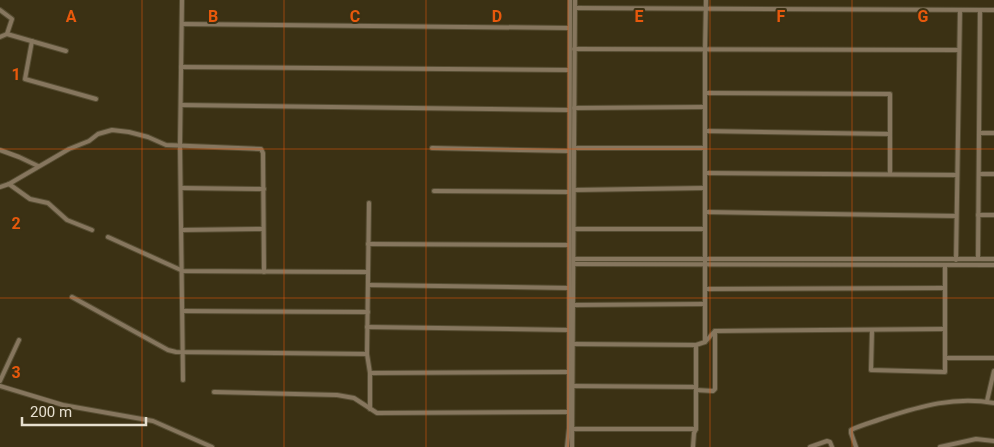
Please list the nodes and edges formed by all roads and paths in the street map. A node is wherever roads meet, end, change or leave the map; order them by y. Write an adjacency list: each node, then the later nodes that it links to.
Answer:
1 (182, 0): 11 (street)
2 (570, 0): 12 (street)
3 (575, 0): 5 (street)
4 (706, 0): 6 (street)
5 (575, 8): 6 (street); 16 (street)
6 (706, 9): 8 (street); 17 (street)
7 (0, 10): 13 (street)
8 (960, 10): 9 (street); 18 (street)
9 (980, 10): 10 (street); 29 (street)
10 (994, 10)
11 (182, 24): 12 (street); 20 (street)
12 (570, 28): 21 (street)
13 (7, 34): 14 (street); 15 (street)
14 (0, 38)
15 (32, 41): 19 (street); 23 (street)
16 (574, 49): 17 (street); 26 (street)
17 (705, 50): 18 (street); 22 (street)
18 (959, 50): 43 (street)
19 (66, 51)
20 (181, 66): 21 (street); 24 (street)
21 (569, 70): 27 (street)
22 (705, 93): 25 (street); 31 (street)
23 (96, 99)
24 (181, 105): 27 (street); 32 (street)
25 (705, 107): 26 (street); 28 (street)
26 (574, 108): 34 (street)
27 (569, 110): 37 (street)
28 (705, 131): 31 (street); 35 (street)
29 (980, 133): 30 (street); 41 (street)
30 (994, 133)
31 (890, 134): 40 (street)
32 (180, 145): 38 (street); 46 (street); 48 (street)
33 (432, 148): 37 (street)
34 (574, 148): 35 (street); 49 (street)
35 (705, 148): 39 (street)
36 (0, 150): 38 (street)
37 (569, 151): 51 (street)
38 (38, 166): 44 (street)
39 (705, 173): 40 (street); 47 (street)
40 (890, 174): 43 (street)
41 (979, 174): 42 (street); 54 (street)
42 (994, 174)
43 (957, 175): 56 (street)
44 (9, 184): 45 (street); 59 (street)
45 (0, 187)
46 (182, 188): 48 (street); 60 (street)
47 (705, 188): 49 (street); 53 (street)
48 (264, 189): 61 (street)
49 (574, 190): 57 (street)
50 (434, 191): 51 (street)
51 (569, 192): 64 (street)
52 (369, 203): 63 (street)
53 (705, 212): 56 (street); 58 (street)
54 (978, 215): 55 (street); 67 (street)
55 (994, 215)
56 (956, 216): 66 (street)
57 (574, 229): 58 (street); 65 (street)
58 (704, 229): 69 (street)
59 (92, 230)
60 (182, 230): 61 (street); 74 (street)
61 (263, 230): 75 (street)
62 (108, 237): 74 (street)
63 (368, 244): 64 (street); 76 (street)
64 (569, 245): 65 (street)
65 (572, 259): 69 (street); 70 (street)
66 (956, 259): 67 (street); 69 (street); 72 (street)
67 (978, 259): 68 (street)
68 (994, 259)
69 (705, 262): 70 (street); 71 (street); 80 (street)
70 (572, 264): 78 (street); 83 (street)
71 (945, 264): 72 (street); 79 (street)
72 (956, 265): 73 (street)
73 (994, 265)
74 (183, 271): 75 (street); 84 (street)
75 (264, 272): 76 (street)
76 (368, 272): 77 (street)
77 (368, 285): 78 (street); 85 (street)
78 (569, 288): 87 (street)
79 (945, 288): 80 (street); 88 (street)
80 (704, 289): 82 (street)
81 (72, 297): 95 (street)
82 (704, 304): 83 (street); 92 (street)
83 (574, 305): 93 (street)
84 (183, 311): 85 (street); 95 (street)
85 (368, 312): 86 (street)
86 (367, 327): 87 (street); 96 (street)
87 (569, 330): 100 (street)
88 (945, 330): 90 (street); 97 (street)
89 (715, 331): 90 (street); 92 (street); 106 (street)
90 (872, 331): 97 (street)
91 (19, 340): 103 (street)
92 (705, 342): 94 (street)
93 (574, 344): 94 (street); 105 (street)
94 (696, 345): 106 (street)
95 (183, 352): 96 (street); 102 (street)
96 (367, 354): 101 (street)
97 (945, 358): 98 (street)
98 (994, 358)
99 (994, 371): 108 (street)
100 (569, 372): 101 (street); 111 (street)
101 (370, 373): 110 (street)
102 (183, 380)
103 (0, 381)
104 (0, 386): 115 (street)
105 (573, 386): 106 (street); 112 (street)
106 (696, 388): 113 (street)
107 (214, 392): 110 (street)
108 (987, 401): 109 (street); 121 (street)
109 (994, 402)
110 (370, 409): 111 (street)
111 (568, 412): 116 (street)
112 (573, 428): 113 (street); 117 (street)
113 (696, 429): 118 (street)
114 (994, 441): 122 (street)
115 (212, 447)
116 (567, 447)
117 (572, 447)
118 (693, 447)
119 (810, 447): 120 (street)
120 (832, 447)
121 (856, 447)
122 (940, 447)

